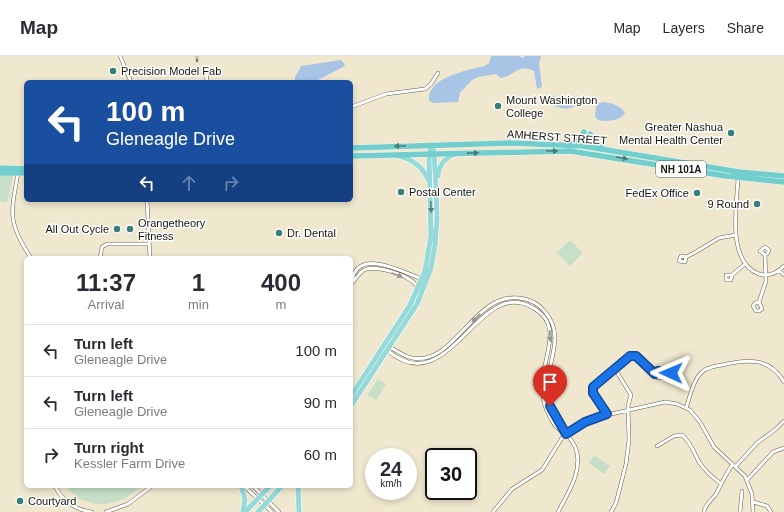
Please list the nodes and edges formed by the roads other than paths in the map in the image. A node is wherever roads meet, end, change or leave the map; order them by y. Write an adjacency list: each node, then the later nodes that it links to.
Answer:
1 (120, 56): 4 (street)
2 (206, 70): 5 (street)
3 (438, 73): 6 (street)
4 (130, 80)
5 (207, 80)
6 (353, 106)
7 (431, 145): 8 (highway, AMHERST STREET / NH 101A); 9 (highway, AMHERST STREET / NH 101A, one-way to 9); 11 (main road)
8 (571, 145): 10 (highway, AMHERST STREET / NH 101A); 10 (highway)
9 (353, 148)
10 (603, 149): 20 (highway, AMHERST STREET / NH 101A)
11 (432, 154): 12 (highway, AMHERST STREET / NH 101A); 13 (highway, AMHERST STREET / NH 101A); 23 (main road); 24 (main road)
12 (455, 154): 21 (highway, AMHERST STREET / NH 101A, one-way to 21); 23 (main road)
13 (389, 155): 14 (highway, AMHERST STREET / NH 101A); 24 (main road)
14 (353, 156)
15 (0, 168): 16 (highway)
16 (24, 169)
17 (0, 173): 18 (highway)
18 (18, 173): 19 (highway); 28 (street)
19 (24, 173)
20 (784, 176)
21 (738, 178): 22 (highway, AMHERST STREET / NH 101A); 26 (street)
22 (784, 182)
23 (436, 187): 40 (main road)
24 (430, 188): 40 (main road, one-way to 40)
25 (147, 202): 27 (street)
26 (736, 235): 32 (street); 33 (street)
27 (150, 244): 29 (street); 30 (street)
28 (30, 256)
29 (100, 256)
30 (150, 256)
31 (765, 256): 39 (street)
32 (686, 257)
33 (745, 264): 36 (street); 39 (street)
34 (784, 266): 35 (street)
35 (780, 270): 37 (street); 39 (street)
36 (732, 275)
37 (784, 275)
38 (353, 276): 40 (street)
39 (765, 276): 43 (street)
40 (425, 280): 42 (main road); 44 (main road)
41 (353, 282): 42 (street, one-way to 42)
42 (417, 291): 44 (main road)
43 (759, 302)
44 (387, 347): 48 (main road); 49 (main road); 54 (street)
45 (615, 369): 46 (street); 51 (street); 52 (street)
46 (655, 374): 46 (street)
47 (784, 382): 50 (street)
48 (353, 393)
49 (353, 403)
50 (686, 408): 51 (street); 57 (street)
51 (628, 411): 52 (street); 81 (street)
52 (607, 414): 54 (street)
53 (784, 421): 57 (street)
54 (565, 433): 79 (street); 80 (street)
55 (657, 446): 59 (street)
56 (784, 448): 58 (street)
57 (735, 465): 58 (street); 59 (street)
58 (747, 480): 70 (street)
59 (720, 483): 82 (street)
60 (56, 488): 72 (street)
61 (149, 488): 73 (street)
62 (243, 488): 74 (main road)
63 (246, 488): 69 (street)
64 (254, 488): 69 (street)
65 (268, 488): 69 (main road)
66 (280, 488): 71 (main road)
67 (298, 488): 78 (main road)
68 (742, 491): 83 (street)
69 (260, 497): 71 (street); 71 (street); 74 (main road)
70 (753, 502): 84 (street); 85 (street)
71 (266, 503): 75 (main road); 76 (street); 77 (street)
72 (92, 512)
73 (106, 512)
74 (244, 512)
75 (258, 512)
76 (272, 512)
77 (279, 512)
78 (298, 512)
79 (493, 512)
80 (558, 512)
81 (611, 512)
82 (704, 512)
83 (740, 512)
84 (753, 512)
85 (771, 512)

